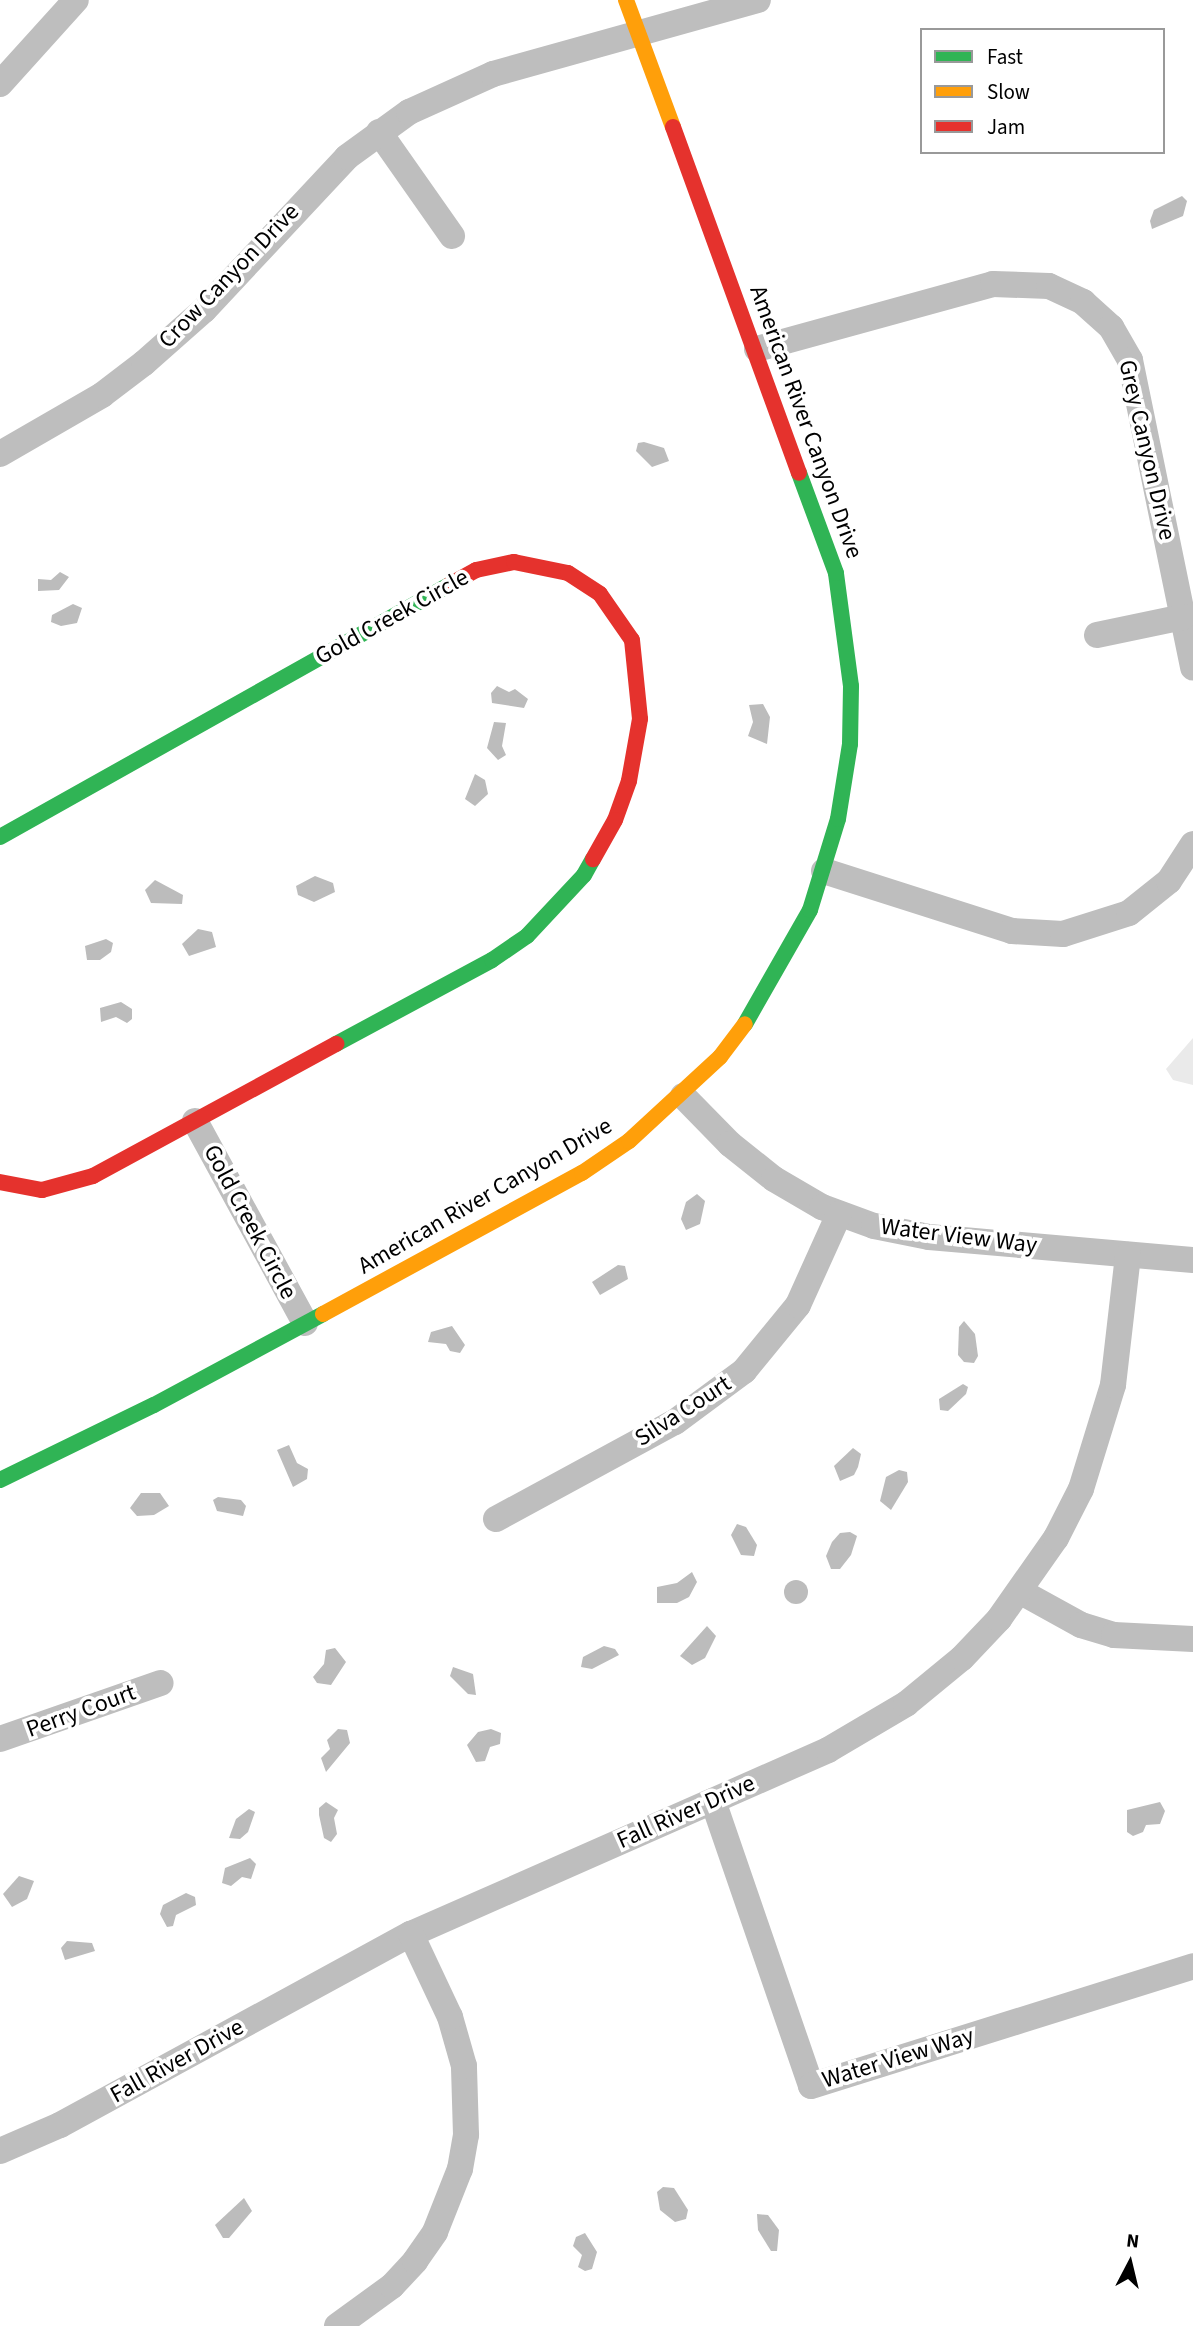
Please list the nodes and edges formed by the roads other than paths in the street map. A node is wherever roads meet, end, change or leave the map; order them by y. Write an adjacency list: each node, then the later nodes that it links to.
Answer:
1 (76, 0): 5 (street)
2 (626, 0): 4 (main road, American River Canyon Drive)
3 (758, 0): 4 (street, Crow Canyon Drive)
4 (638, 33): 6 (street, Crow Canyon Drive); 8 (main road, American River Canyon Drive)
5 (0, 84)
6 (379, 132): 7 (street); 9 (street, Crow Canyon Drive)
7 (453, 236)
8 (757, 349): 10 (street, Grey Canyon Drive); 15 (main road, American River Canyon Drive)
9 (0, 454)
10 (1183, 617): 11 (street); 12 (street, Grey Canyon Drive)
11 (1097, 635)
12 (1193, 668)
13 (0, 837): 17 (main road, Gold Creek Circle)
14 (1193, 844): 15 (street)
15 (824, 871): 16 (main road, American River Canyon Drive)
16 (683, 1096): 19 (street, Water View Way); 22 (main road, American River Canyon Drive)
17 (195, 1121): 18 (main road, Gold Creek Circle); 22 (street, Gold Creek Circle)
18 (0, 1182)
19 (839, 1214): 20 (street, Water View Way); 24 (street, Silva Court)
20 (1128, 1255): 21 (street, Water View Way); 25 (street, Fall River Drive)
21 (1193, 1260)
22 (305, 1323): 23 (main road, American River Canyon Drive)
23 (0, 1480)
24 (496, 1519)
25 (1021, 1592): 26 (street); 29 (street, Fall River Drive)
26 (1193, 1639)
27 (161, 1683): 28 (street, Perry Court)
28 (0, 1739)
29 (713, 1801): 30 (street, Fall River Drive); 31 (street, Water View Way)
30 (411, 1934): 32 (street, Fall River Drive); 33 (street)
31 (1193, 1966)
32 (0, 2151)
33 (337, 2326)

